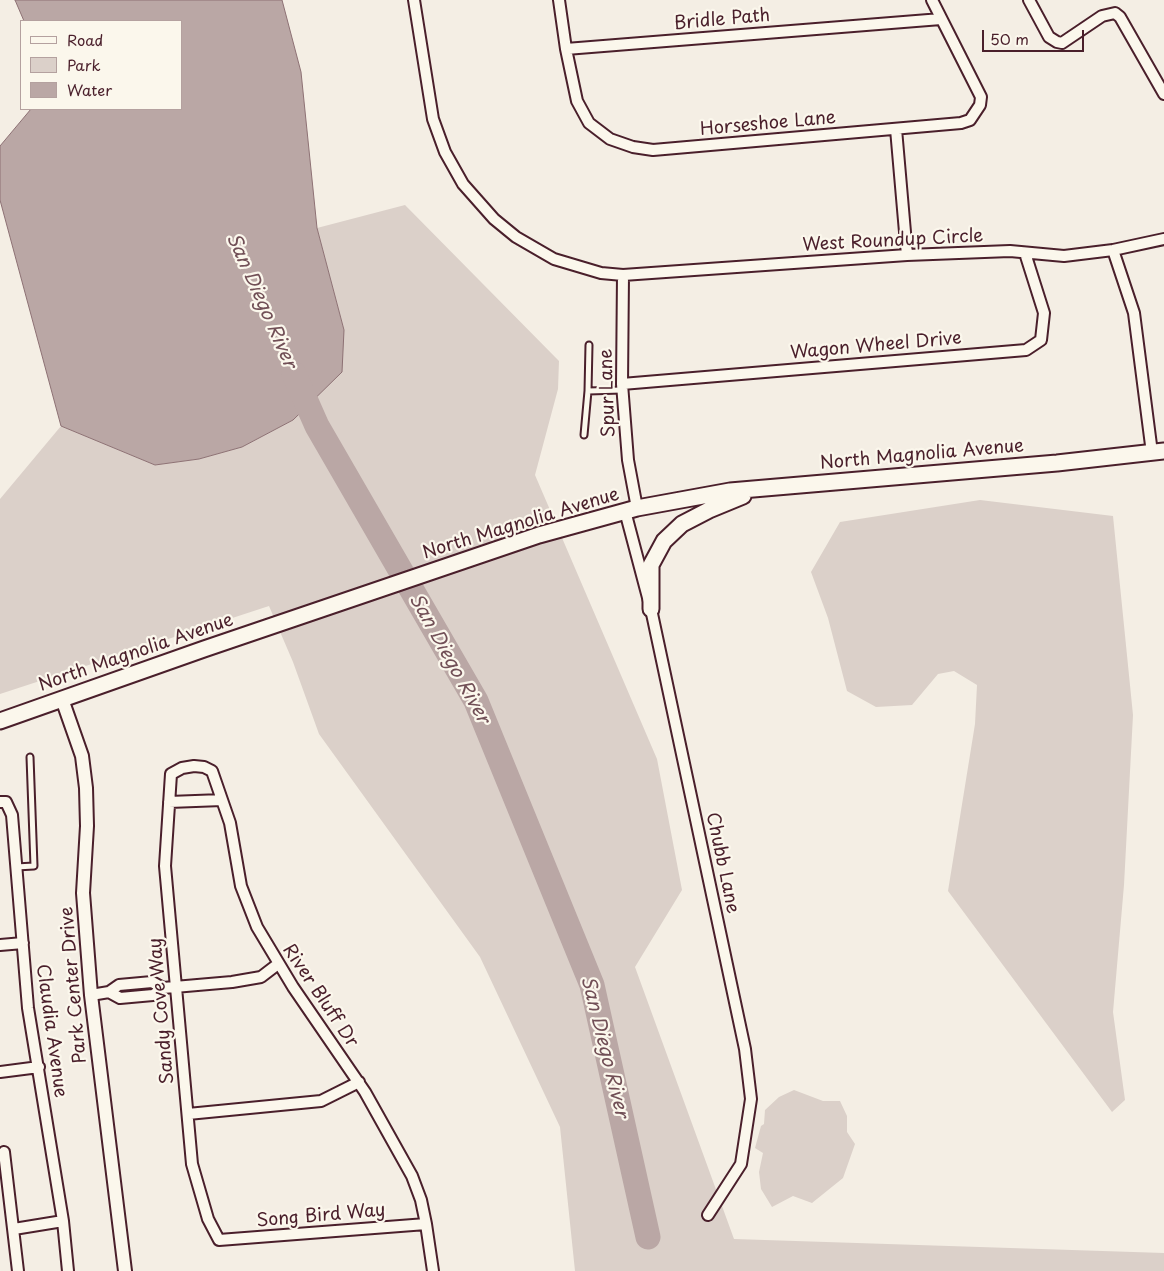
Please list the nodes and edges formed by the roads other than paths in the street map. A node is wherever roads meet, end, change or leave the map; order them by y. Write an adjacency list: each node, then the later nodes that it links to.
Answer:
1 (414, 0): 13 (street, West Roundup Circle)
2 (559, 0): 6 (street, Horseshoe Lane)
3 (932, 0): 5 (street, Horseshoe Lane)
4 (1029, 0): 7 (street)
5 (941, 19): 6 (street, Bridle Path); 8 (street, Horseshoe Lane)
6 (566, 49): 8 (street, Horseshoe Lane)
7 (1164, 94)
8 (896, 129): 12 (street)
9 (1164, 240): 10 (street, West Roundup Circle)
10 (1113, 250): 11 (street, West Roundup Circle); 18 (street)
11 (1025, 253): 12 (street, West Roundup Circle); 15 (street, Wagon Wheel Drive)
12 (907, 255): 13 (street, West Roundup Circle)
13 (623, 275): 15 (street, Spur Lane)
14 (589, 345): 16 (lane)
15 (622, 387): 16 (lane); 20 (street, Spur Lane)
16 (588, 390): 17 (lane)
17 (584, 435)
18 (1158, 452): 19 (main road, North Magnolia Avenue)
19 (761, 488): 20 (main road, North Magnolia Avenue); 21 (main road)
20 (631, 510): 21 (street, Chubb Lane); 22 (main road, North Magnolia Avenue)
21 (651, 608): 40 (street, Chubb Lane)
22 (62, 699): 23 (main road, North Magnolia Avenue); 34 (street, Park Center Drive)
23 (0, 721)
24 (30, 757): 29 (lane)
25 (171, 774): 26 (street, River Bluff Dr); 28 (street, Sandy Cove Way)
26 (222, 800): 28 (street); 32 (street, River Bluff Dr)
27 (0, 802): 29 (street, Claudia Avenue)
28 (169, 802): 33 (street, Sandy Cove Way)
29 (16, 867): 30 (street, Claudia Avenue)
30 (23, 943): 31 (street); 35 (street, Claudia Avenue)
31 (0, 945)
32 (278, 964): 33 (street); 37 (street, River Bluff Dr)
33 (176, 987): 34 (street); 38 (street, Sandy Cove Way)
34 (90, 995): 47 (street, Park Center Drive)
35 (38, 1067): 36 (street); 41 (street, Claudia Avenue)
36 (0, 1072)
37 (359, 1082): 38 (street); 42 (street, River Bluff Dr)
38 (188, 1114): 44 (street, Sandy Cove Way)
39 (4, 1152): 43 (street)
40 (708, 1215)
41 (63, 1221): 43 (street); 46 (street, Claudia Avenue)
42 (426, 1224): 44 (street, Song Bird Way); 48 (street, River Bluff Dr)
43 (14, 1229): 45 (street)
44 (219, 1240)
45 (18, 1271)
46 (68, 1271)
47 (125, 1271)
48 (434, 1271)

